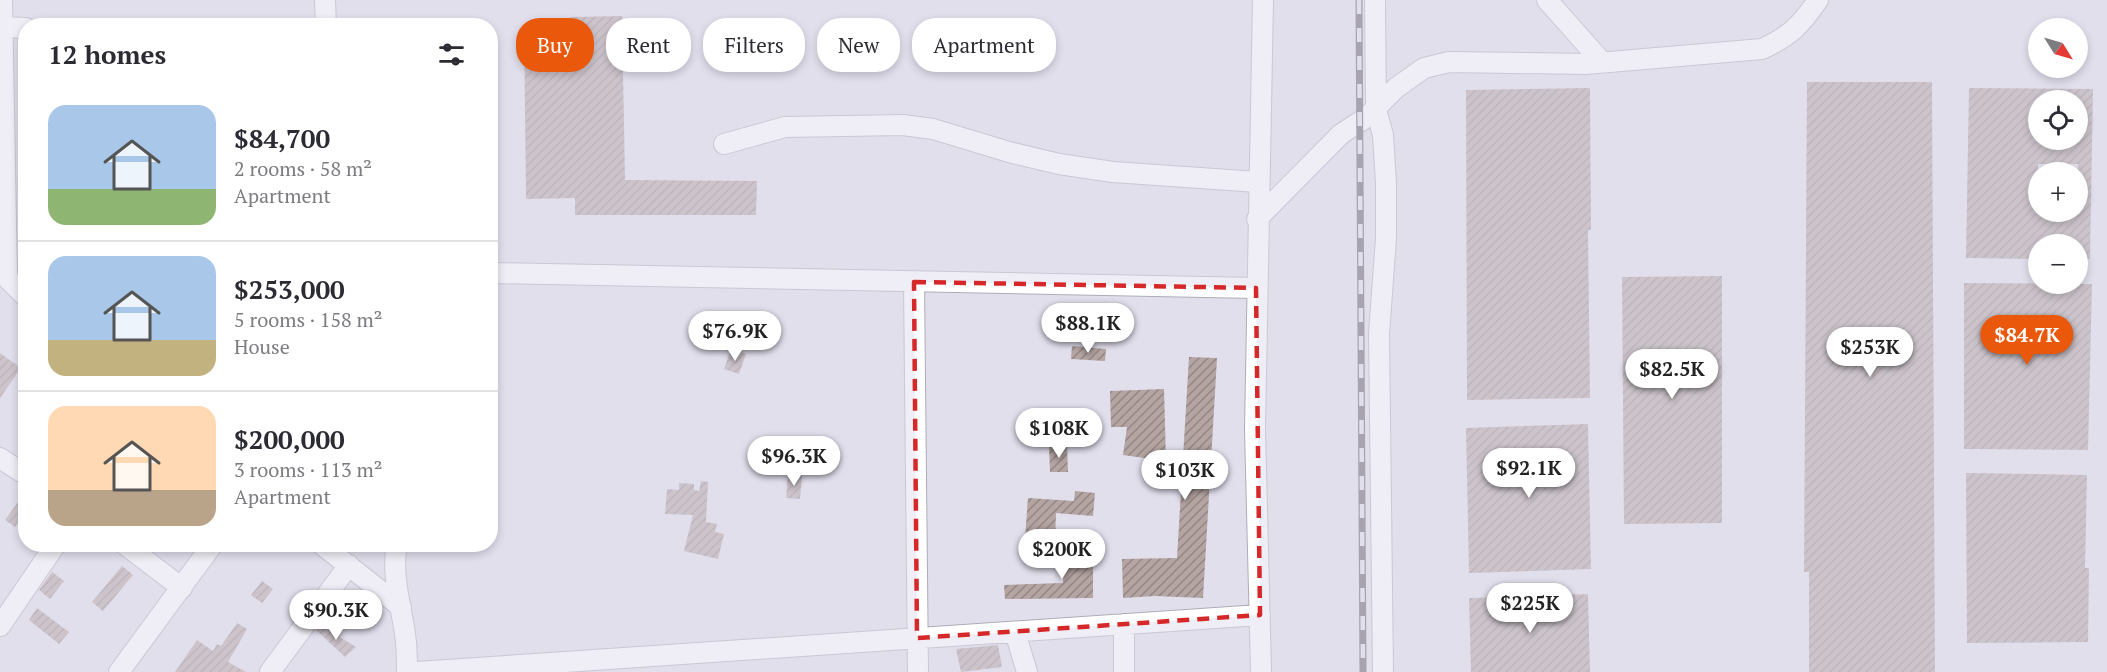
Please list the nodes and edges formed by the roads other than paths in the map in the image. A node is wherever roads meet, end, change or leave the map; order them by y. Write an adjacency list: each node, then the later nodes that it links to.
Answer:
1 (2, 0): 8 (street)
2 (325, 0): 7 (street)
3 (1263, 0): 13 (street)
4 (1375, 0): 11 (street)
5 (1547, 0): 10 (street)
6 (1818, 0): 10 (street)
7 (326, 18)
8 (2, 27): 9 (street); 16 (street)
9 (18, 28)
10 (1602, 62): 11 (street)
11 (1376, 110): 14 (street); 42 (street)
12 (724, 144): 13 (street)
13 (1258, 182): 14 (street)
14 (1257, 219): 18 (street)
15 (498, 273): 17 (street)
16 (11, 278)
17 (914, 282): 18 (street); 33 (street)
18 (1256, 288): 29 (street)
19 (0, 458): 20 (street)
20 (18, 470)
21 (51, 552): 31 (street)
22 (135, 552): 27 (street)
23 (207, 552): 27 (street)
24 (331, 552): 26 (street)
25 (395, 552): 28 (street)
26 (349, 566): 28 (street); 35 (street)
27 (182, 588): 34 (street)
28 (401, 607): 36 (street)
29 (1260, 615): 30 (street); 41 (street)
30 (1124, 624): 32 (street); 40 (street)
31 (0, 626)
32 (1015, 632): 33 (street); 39 (street)
33 (916, 638): 37 (street); 38 (street)
34 (119, 672)
35 (270, 672)
36 (407, 672)
37 (417, 672)
38 (918, 672)
39 (1027, 672)
40 (1124, 672)
41 (1261, 672)
42 (1383, 672)

